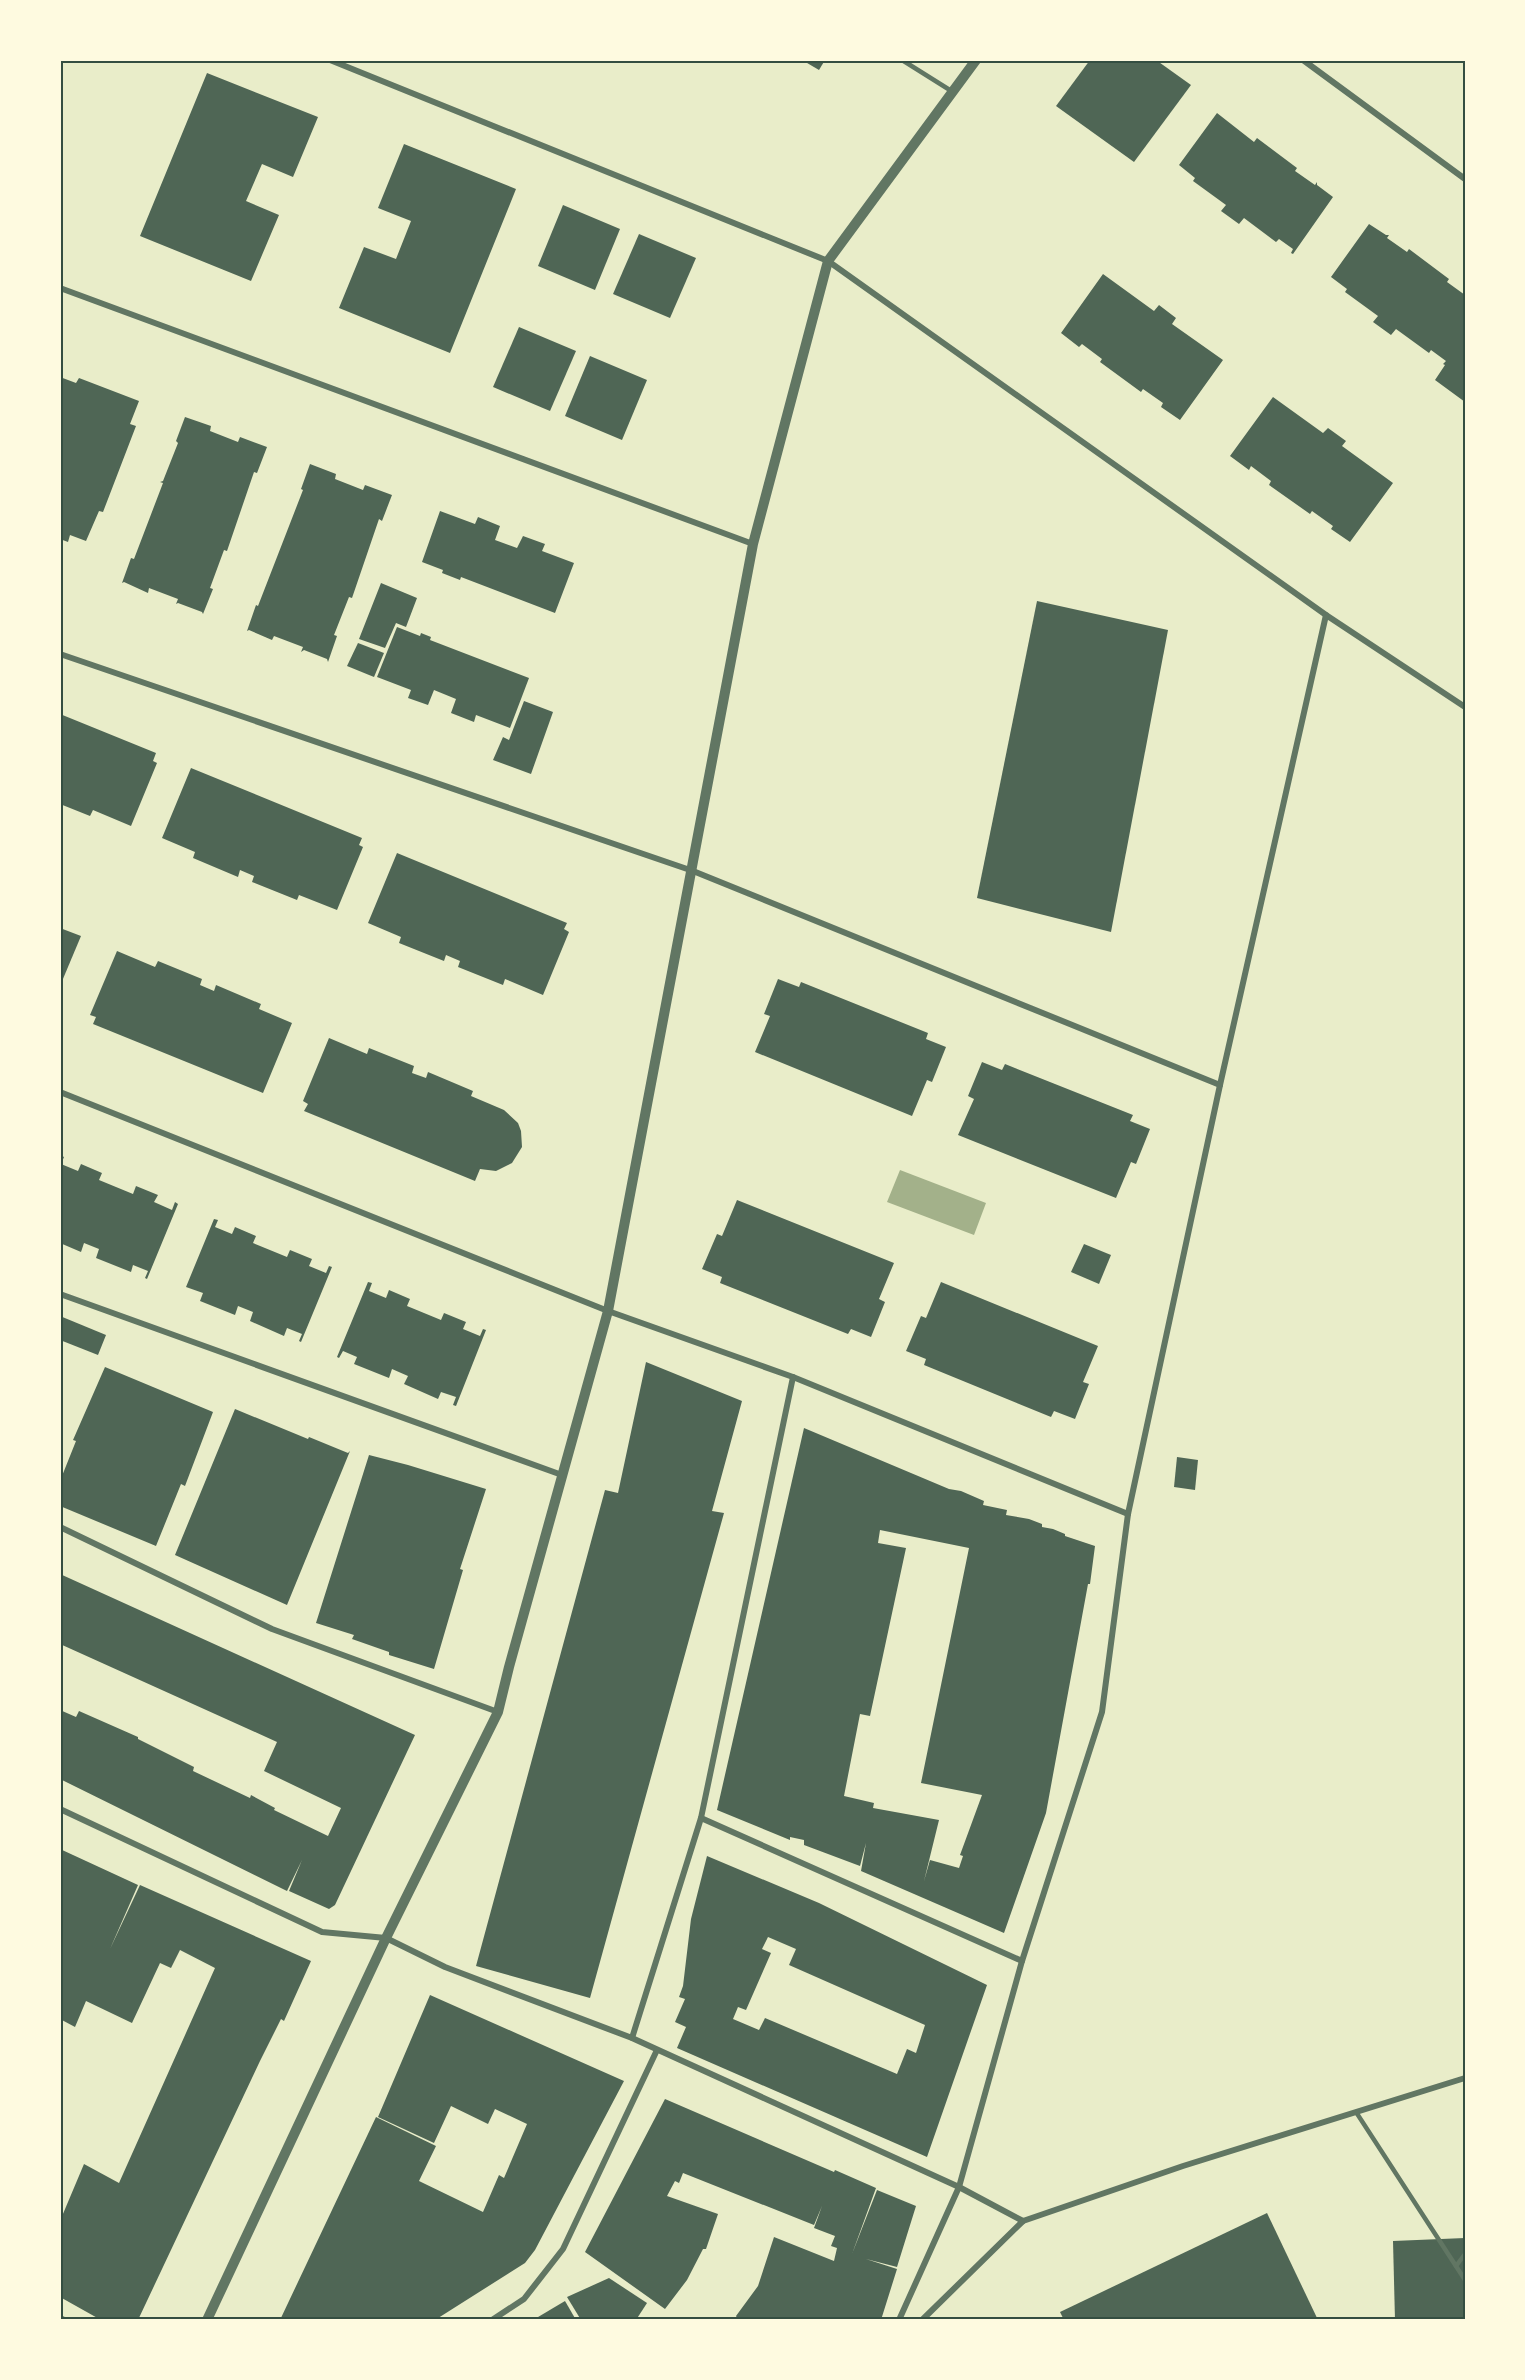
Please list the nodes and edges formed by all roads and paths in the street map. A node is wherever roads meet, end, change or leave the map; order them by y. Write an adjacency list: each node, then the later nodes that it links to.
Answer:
1 (330, 60): 7 (street)
2 (902, 60): 5 (lane)
3 (976, 60): 5 (street)
4 (1303, 60): 6 (street)
5 (953, 92): 7 (street)
6 (1465, 179)
7 (828, 261): 9 (street); 10 (street)
8 (60, 288): 9 (street)
9 (753, 544): 13 (street)
10 (1326, 615): 12 (street); 14 (street)
11 (60, 654): 13 (street)
12 (1465, 707)
13 (693, 871): 14 (street); 17 (street)
14 (1220, 1085): 20 (street)
15 (60, 1092): 17 (street)
16 (60, 1294): 19 (street)
17 (608, 1311): 18 (street); 19 (street)
18 (793, 1377): 20 (street); 24 (street)
19 (562, 1476): 22 (street)
20 (1128, 1514): 26 (street)
21 (60, 1527): 22 (street)
22 (498, 1712): 25 (street)
23 (60, 1809): 25 (street)
24 (701, 1818): 26 (street); 27 (street)
25 (386, 1938): 27 (street); 38 (street)
26 (1022, 1961): 31 (street)
27 (632, 2038): 28 (street)
28 (657, 2050): 31 (street); 39 (street)
29 (1465, 2078): 30 (street)
30 (1356, 2112): 32 (street); 34 (lane)
31 (958, 2187): 32 (street); 40 (street)
32 (1023, 2221): 41 (street)
33 (1465, 2254): 34 (lane)
34 (1456, 2266): 35 (lane)
35 (1465, 2280)
36 (60, 2318): 37 (street)
37 (64, 2320)
38 (207, 2320)
39 (492, 2320)
40 (899, 2320)
41 (922, 2320)

